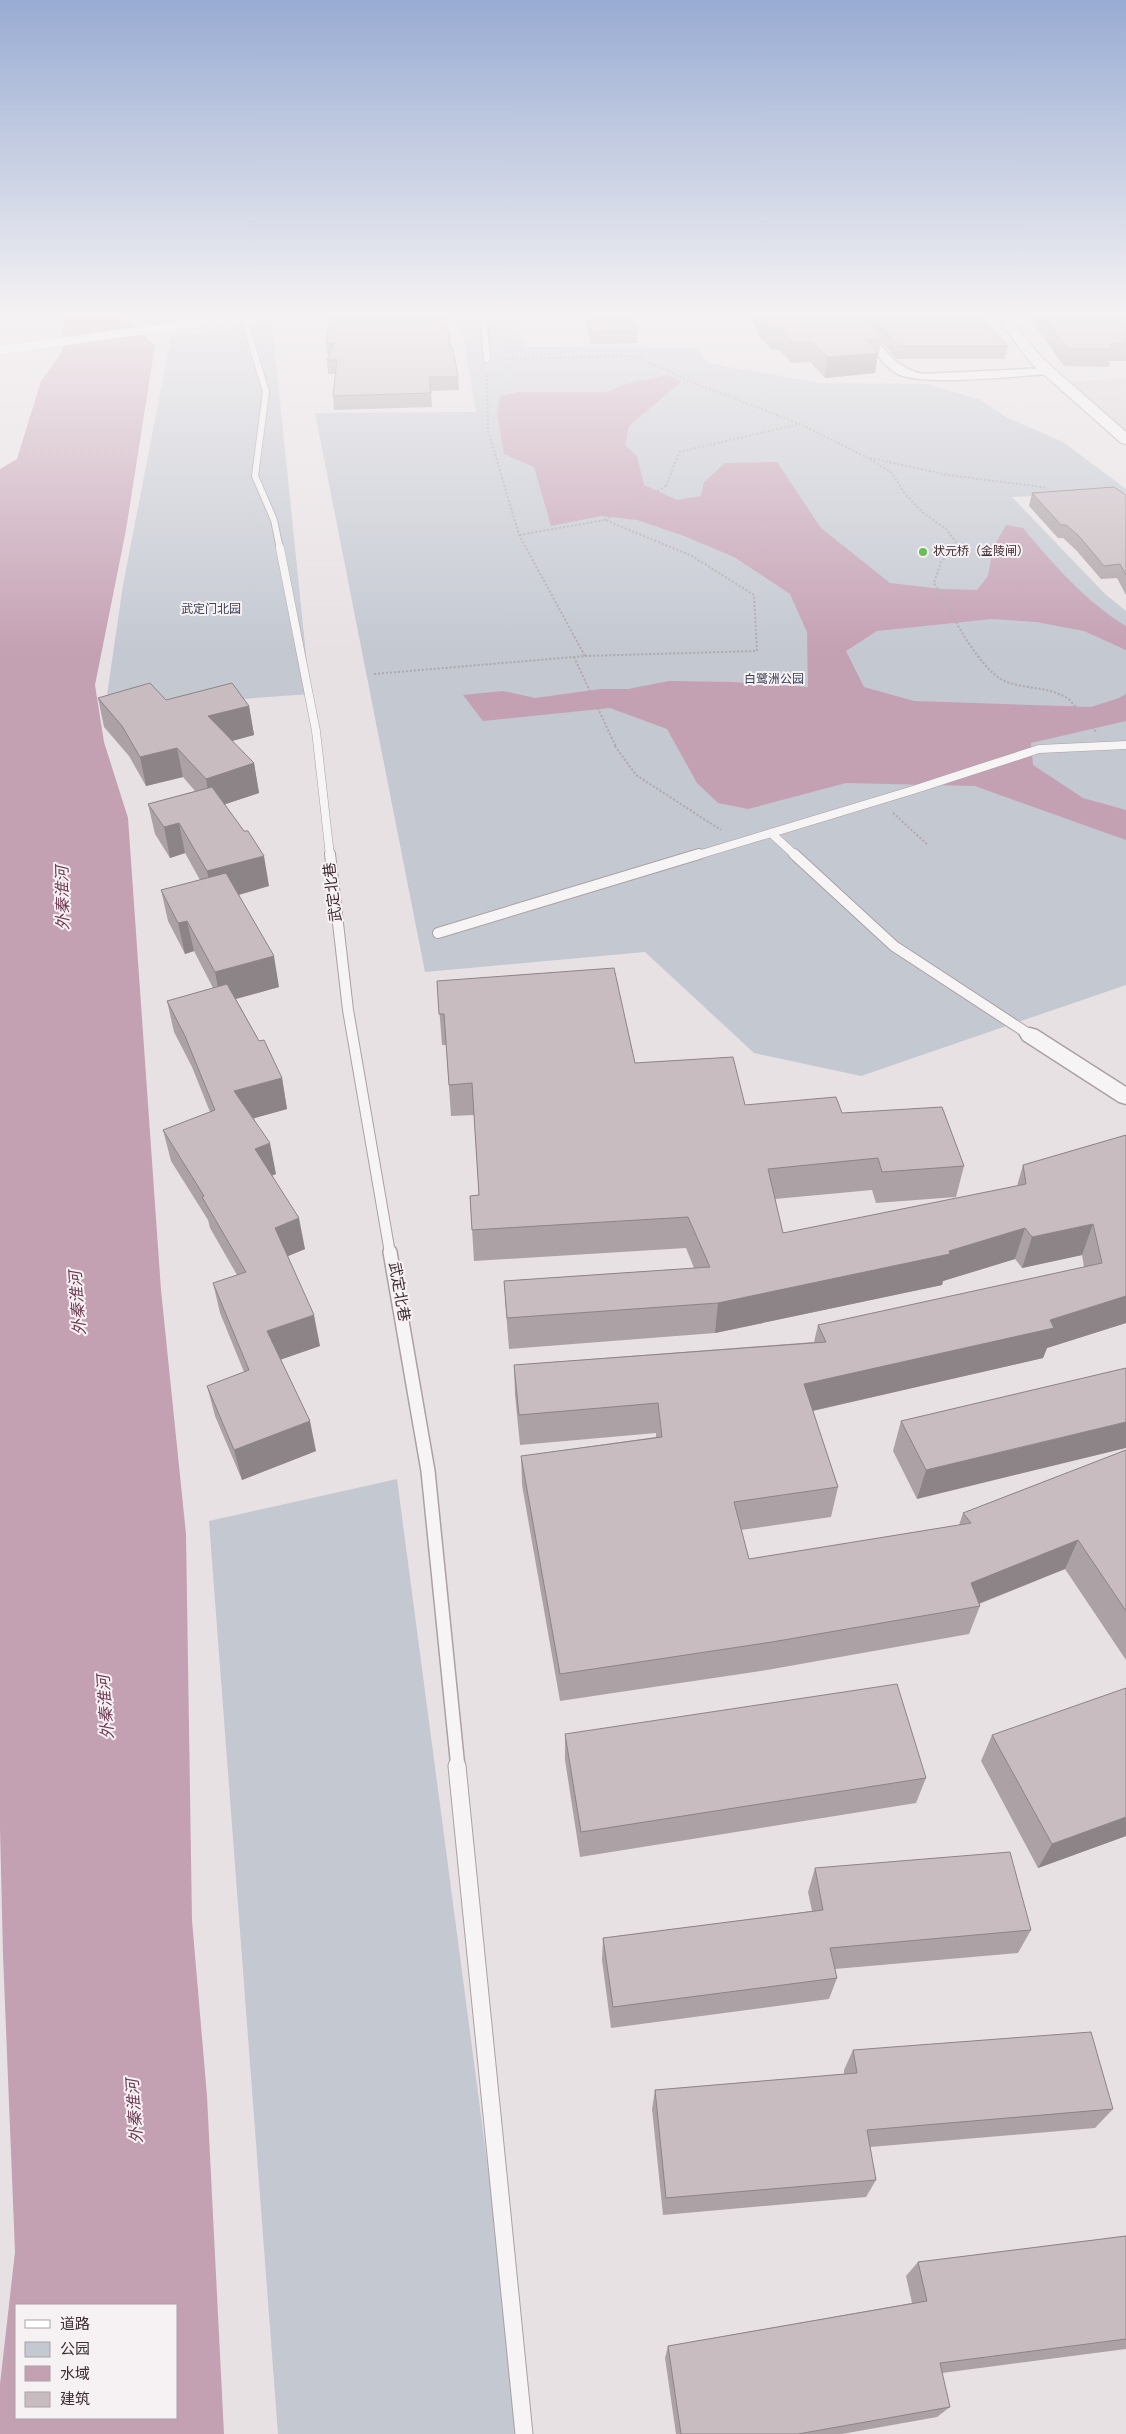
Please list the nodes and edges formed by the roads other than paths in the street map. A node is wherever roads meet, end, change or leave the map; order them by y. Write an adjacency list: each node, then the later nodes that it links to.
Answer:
1 (262, 426): 9 (lane, 武定北巷)
2 (1110, 426): 3 (street)
3 (1126, 440)
4 (1126, 745): 5 (lane)
5 (771, 832): 6 (lane); 7 (lane)
6 (438, 933)
7 (1030, 1035): 8 (street)
8 (1126, 1097)
9 (524, 2434)

